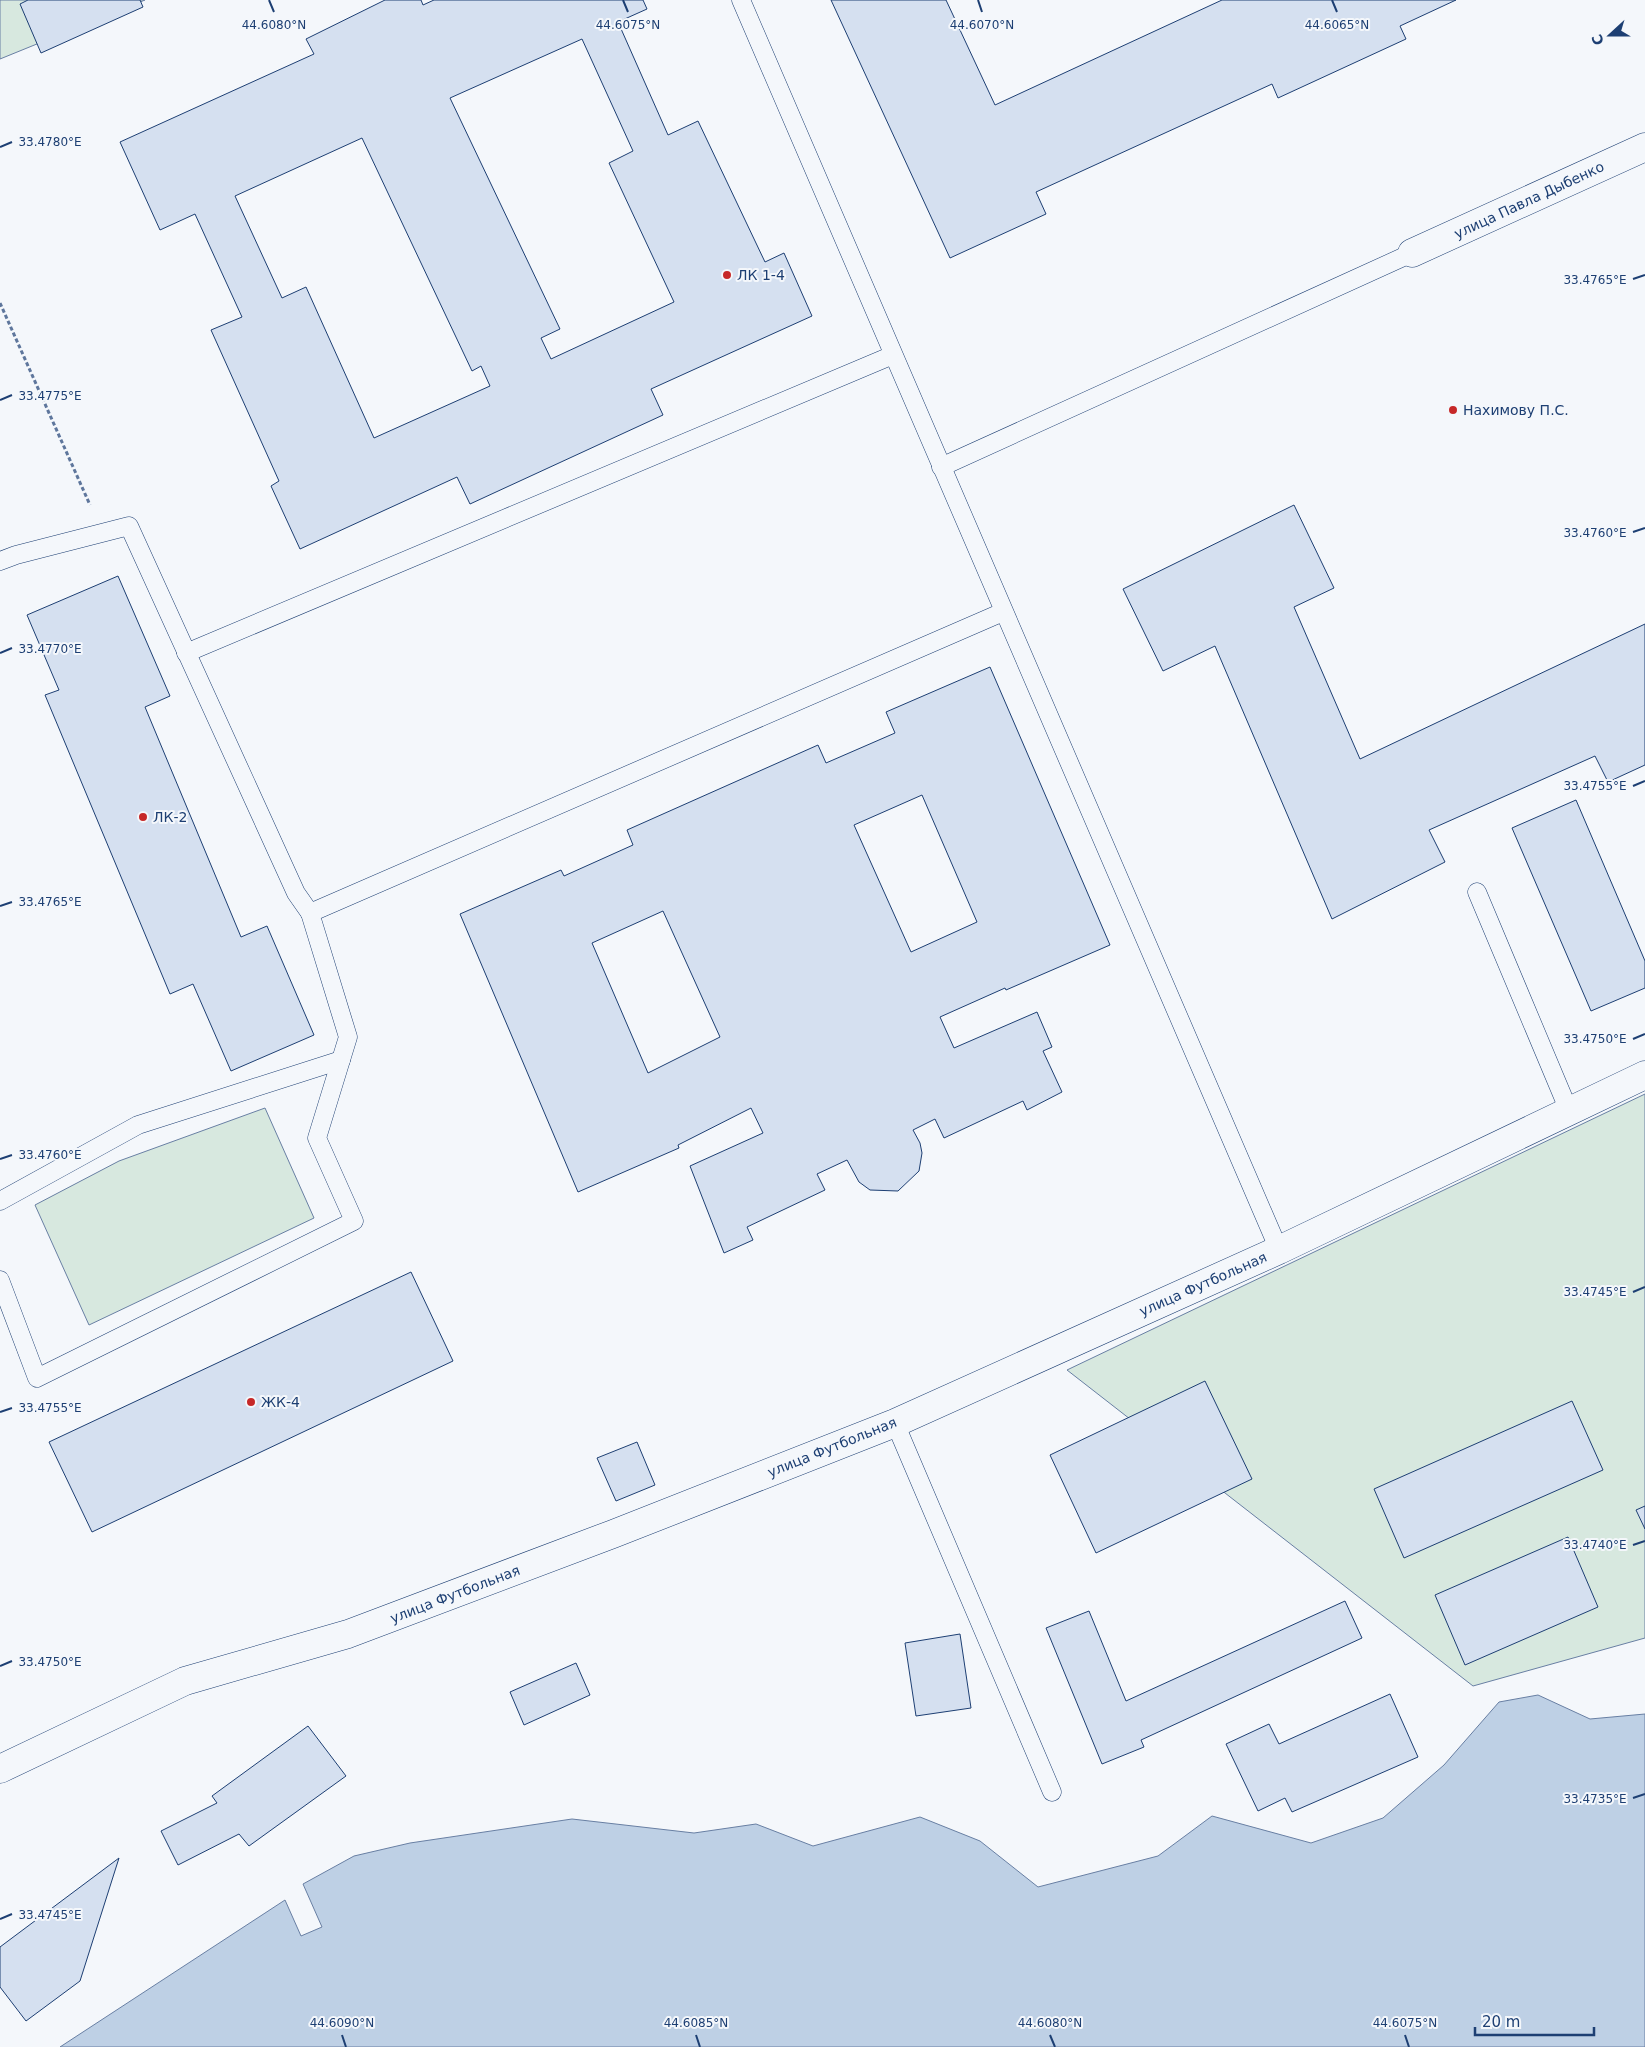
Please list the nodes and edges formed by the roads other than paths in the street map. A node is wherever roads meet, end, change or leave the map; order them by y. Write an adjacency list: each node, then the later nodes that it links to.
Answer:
1 (741, 0): 4 (lane)
2 (1645, 147): 3 (street, улица Павла Дыбенко)
3 (1412, 253): 5 (lane)
4 (893, 355): 5 (lane); 8 (lane)
5 (941, 467): 7 (lane)
6 (0, 561): 8 (lane)
7 (1003, 612): 10 (lane); 15 (lane)
8 (186, 653): 10 (lane)
9 (1477, 892): 13 (lane)
10 (310, 913): 11 (lane)
11 (341, 1060): 14 (lane); 16 (lane)
12 (1645, 1075): 13 (street, улица Футбольная)
13 (1570, 1111): 15 (street, улица Футбольная)
14 (0, 1201)
15 (1279, 1250): 17 (street, улица Футбольная)
16 (0, 1280)
17 (894, 1422): 18 (street, улица Футбольная); 19 (lane)
18 (0, 1769)
19 (1052, 1792)

